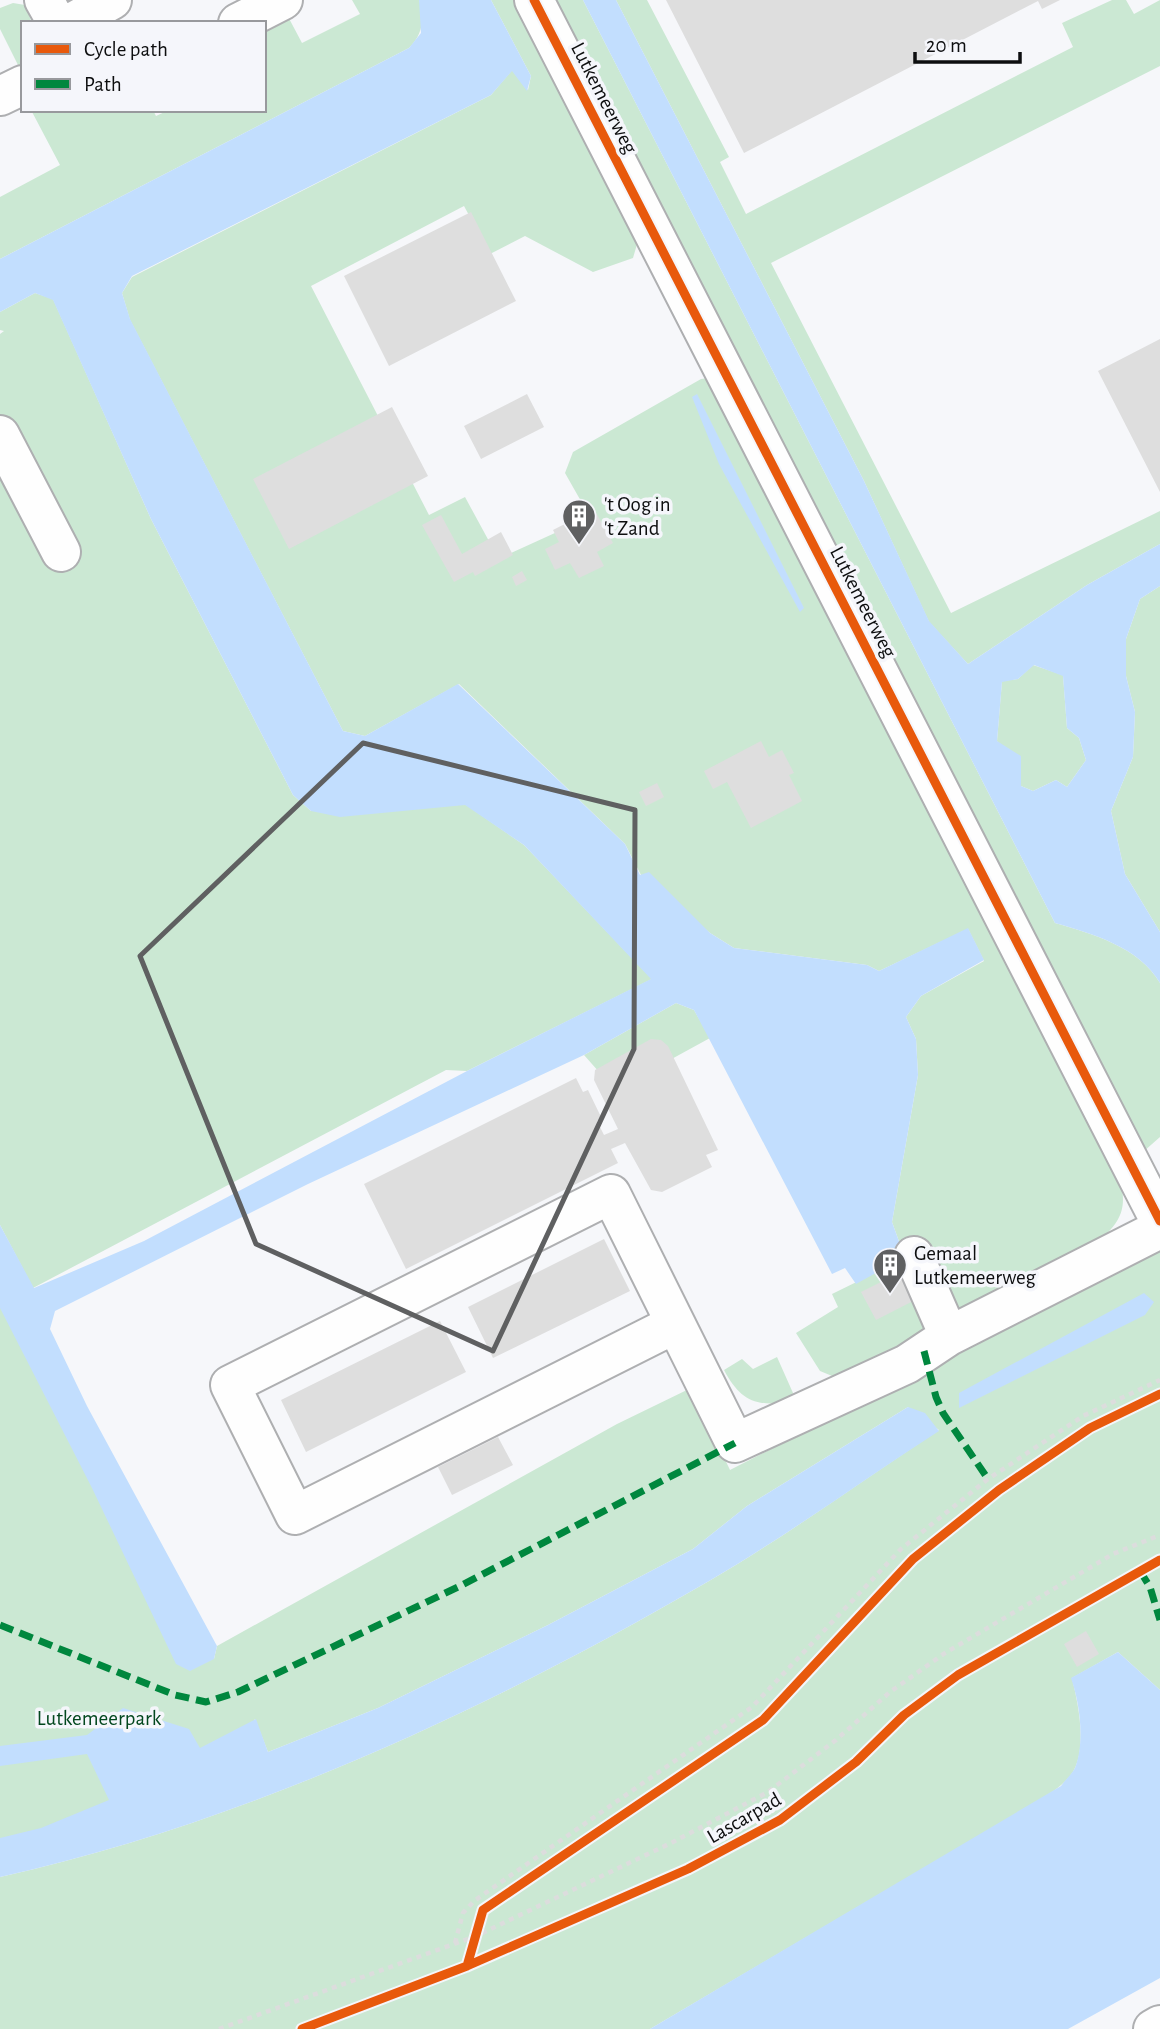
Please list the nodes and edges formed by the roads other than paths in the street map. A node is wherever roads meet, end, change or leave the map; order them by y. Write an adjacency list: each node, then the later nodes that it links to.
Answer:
1 (44, 0): 5 (street)
2 (112, 0): 6 (street)
3 (283, 0): 7 (street)
4 (534, 0): 12 (street, Lutkemeerweg)
5 (56, 21)
6 (75, 21)
7 (242, 21)
8 (21, 86): 9 (street)
9 (0, 96)
10 (0, 435): 11 (street)
11 (61, 552)
12 (1160, 1220)
13 (1160, 1229): 16 (street)
14 (914, 1256): 16 (street)
15 (675, 1324): 15 (street); 16 (street)
16 (949, 1336)
17 (1160, 2025): 18 (street)
18 (1153, 2029)

